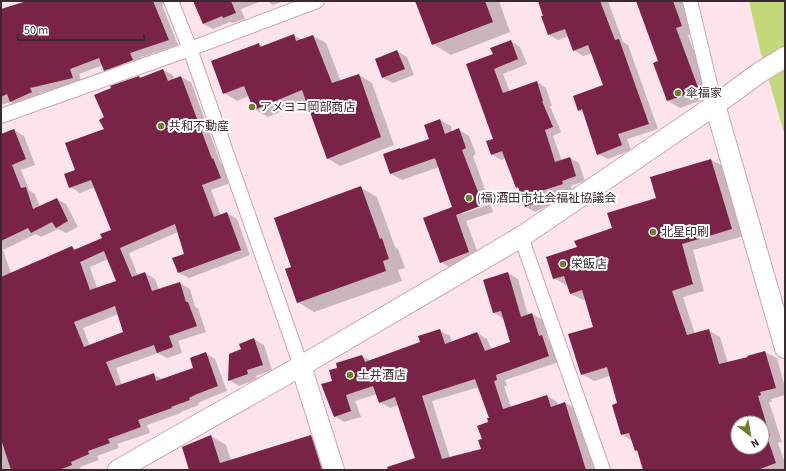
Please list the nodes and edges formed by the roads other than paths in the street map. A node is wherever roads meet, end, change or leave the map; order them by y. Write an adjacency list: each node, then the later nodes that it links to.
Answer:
1 (171, 1): 4 (street)
2 (317, 1): 4 (street)
3 (690, 1): 6 (street)
4 (190, 49): 7 (street); 10 (street)
5 (785, 57): 6 (street)
6 (715, 105): 8 (street); 9 (street)
7 (1, 116)
8 (521, 237): 10 (street); 13 (street)
9 (785, 348)
10 (301, 366): 11 (street); 12 (street)
11 (118, 470)
12 (334, 470)
13 (603, 470)

